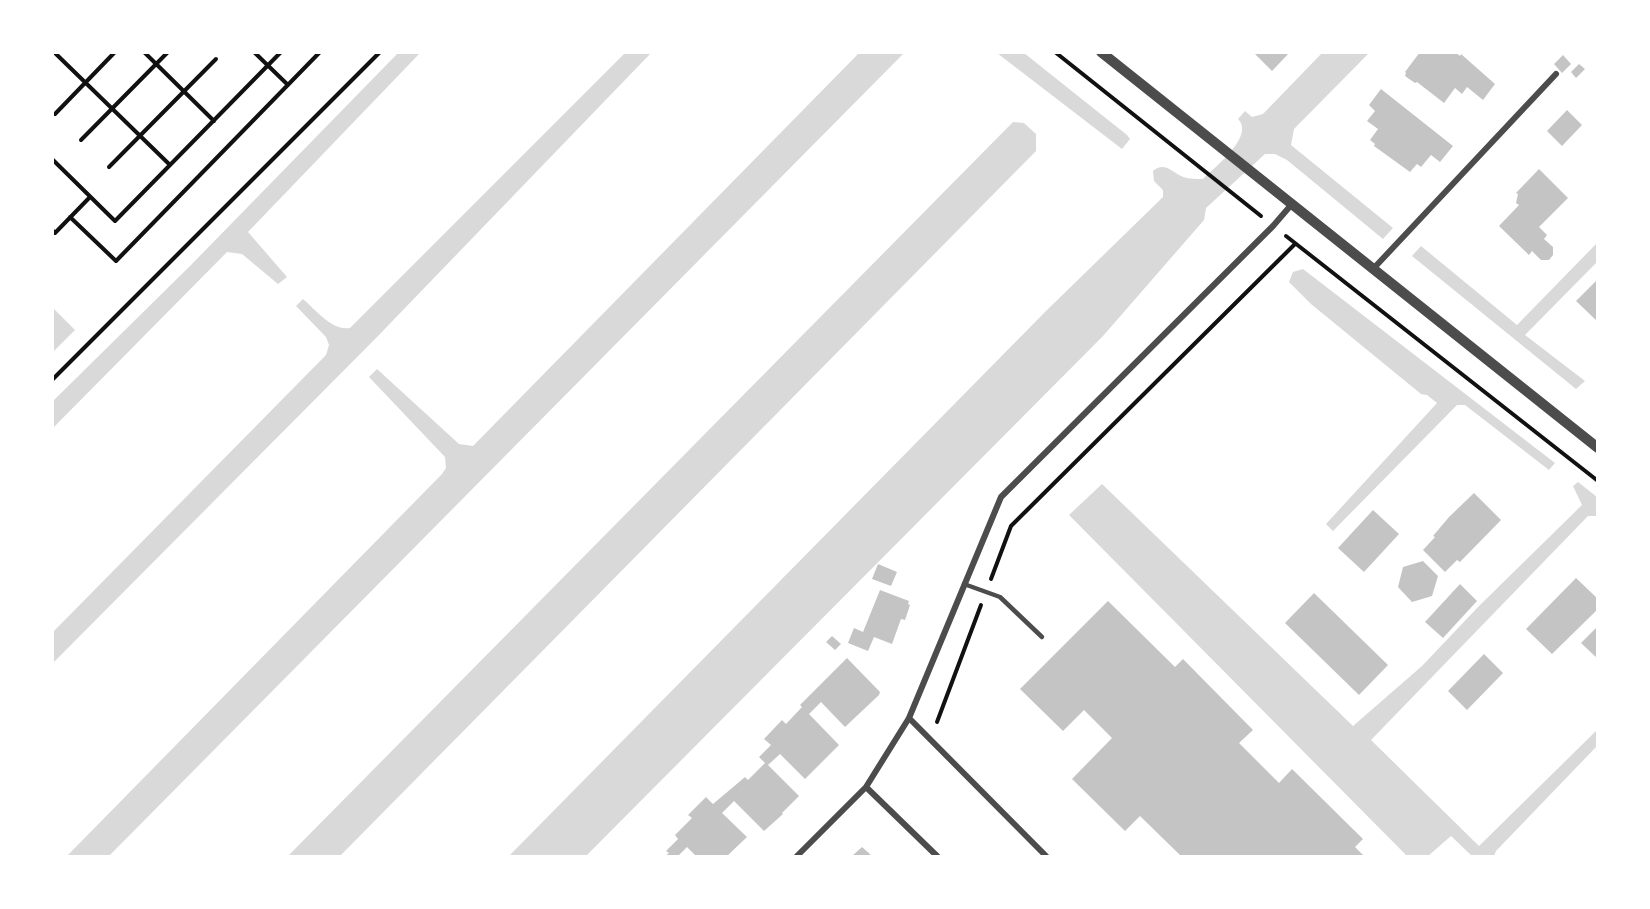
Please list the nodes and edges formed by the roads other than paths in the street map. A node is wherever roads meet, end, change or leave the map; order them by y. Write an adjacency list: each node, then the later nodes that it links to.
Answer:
1 (1101, 52): 3 (street)
2 (1556, 74): 4 (street)
3 (1292, 204): 4 (street); 6 (street)
4 (1372, 269): 5 (street)
5 (1598, 448)
6 (964, 584): 7 (lane); 8 (street)
7 (1042, 637)
8 (909, 718): 9 (street); 12 (street)
9 (866, 787): 10 (street); 11 (street)
10 (797, 856)
11 (937, 856)
12 (1046, 856)

